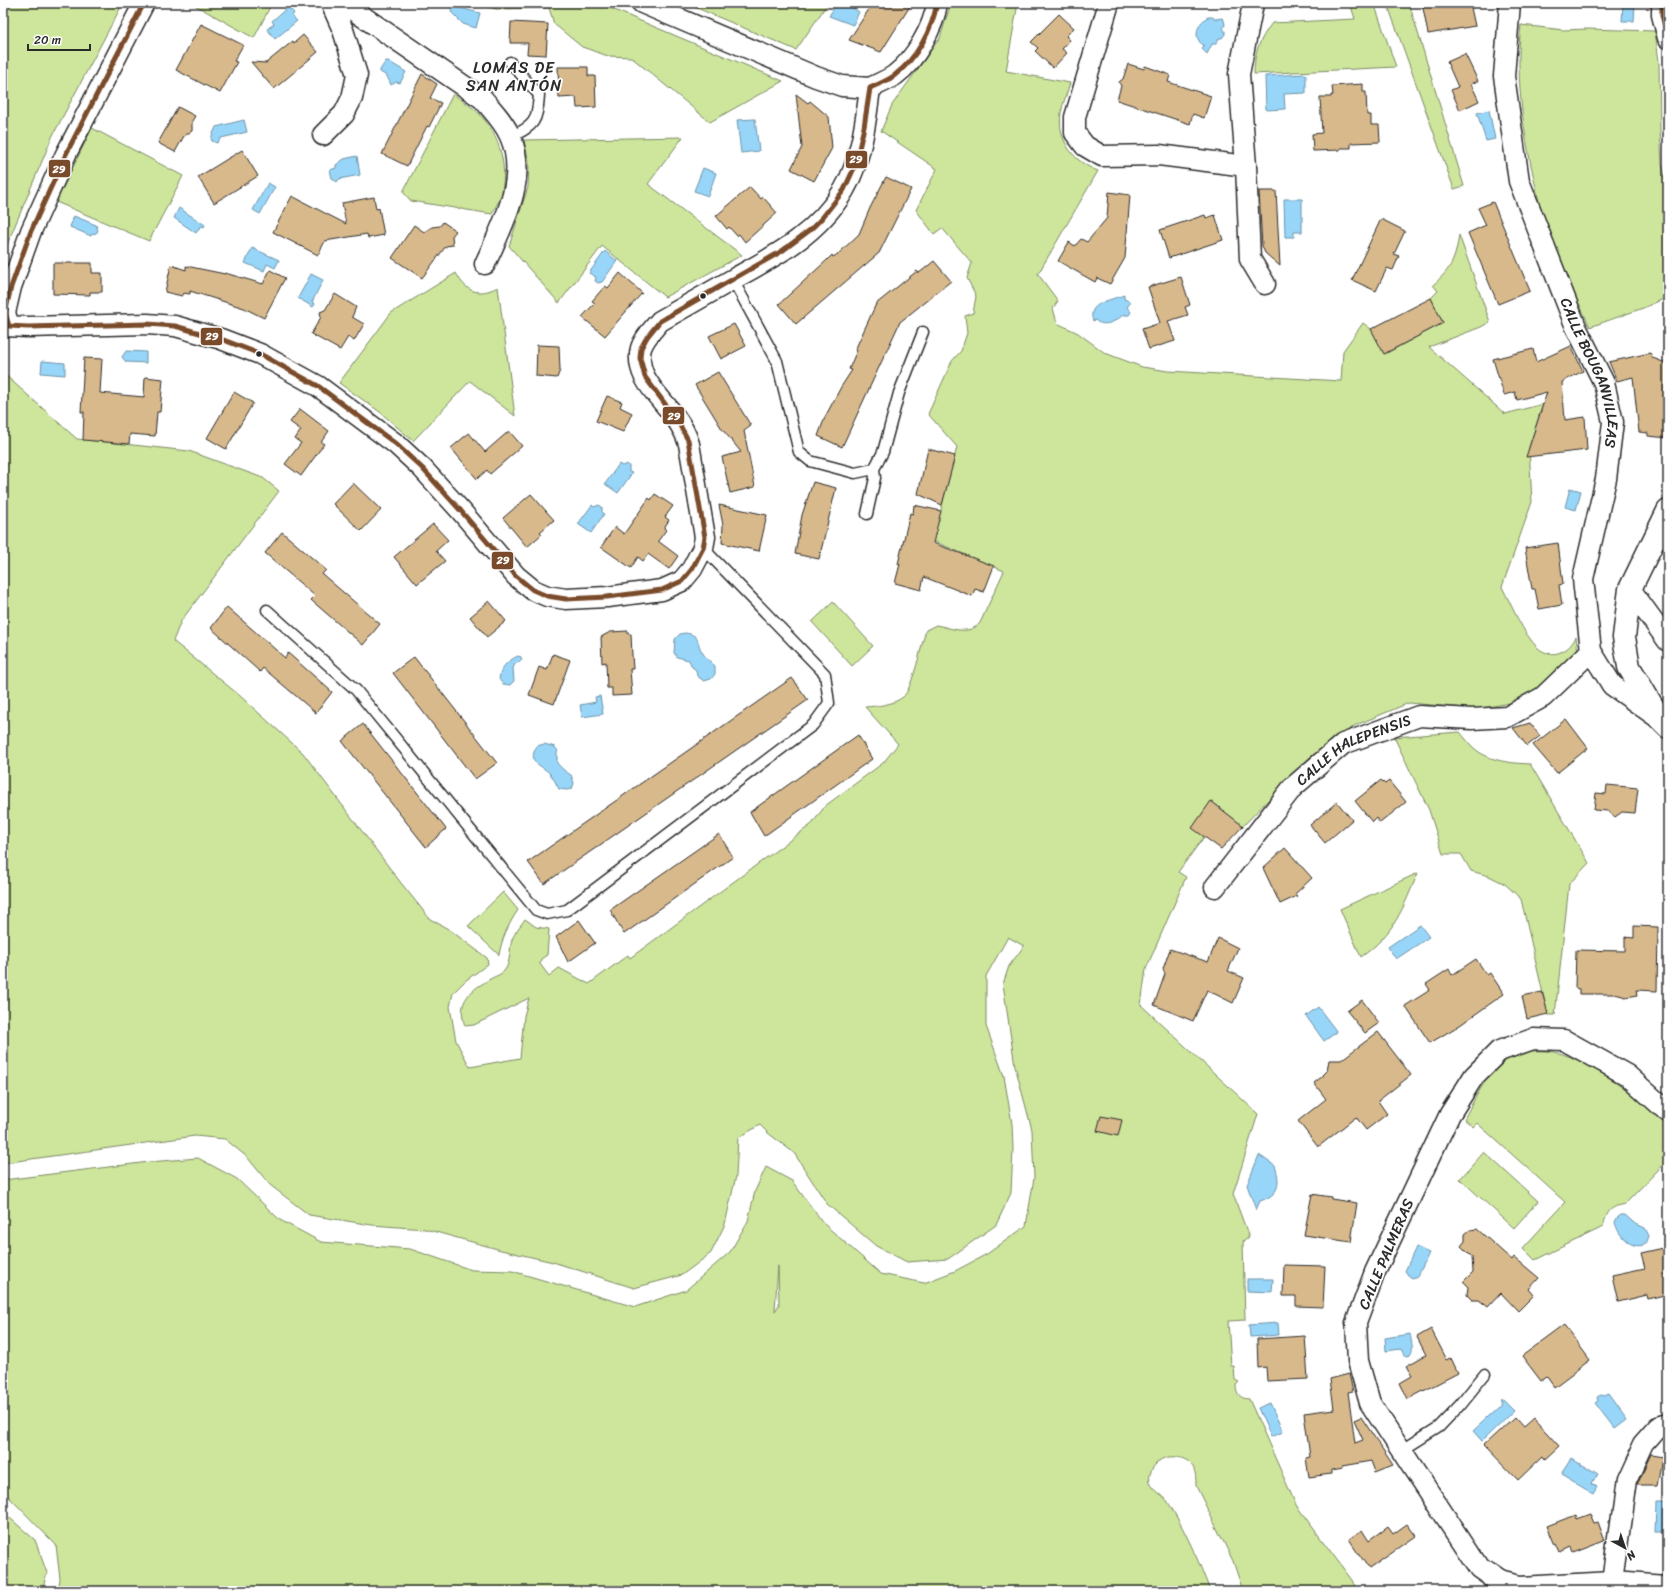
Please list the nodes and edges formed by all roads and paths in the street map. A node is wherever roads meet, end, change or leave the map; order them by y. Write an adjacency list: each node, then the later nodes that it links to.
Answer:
1 (144, 3): 19 (street)
2 (331, 3): 13 (street)
3 (343, 3): 14 (street)
4 (642, 3): 12 (street)
5 (937, 3): 12 (street)
6 (1109, 3): 15 (street)
7 (1510, 3): 28 (street, CALLE BOUGANVILLEAS)
8 (1662, 3): 10 (street)
9 (1253, 4): 15 (street)
10 (1668, 38)
11 (510, 62): 14 (lane)
12 (870, 88): 17 (street)
13 (323, 135)
14 (510, 137): 16 (street)
15 (1246, 166): 18 (street)
16 (485, 264)
17 (733, 280): 21 (lane); 24 (street)
18 (1265, 284)
19 (6, 326): 24 (street)
20 (923, 332): 21 (lane)
21 (874, 469): 23 (lane)
22 (1668, 512): 25 (street)
23 (868, 514)
24 (703, 548): 26 (lane)
25 (1630, 588): 27 (street); 29 (street)
26 (267, 610)
27 (1668, 641)
28 (1591, 651): 29 (street, CALLE BOUGANVILLEAS); 30 (street, CALLE HALEPENSIS)
29 (1664, 723)
30 (1215, 887)
31 (1668, 1112): 34 (street, CALLE PALMERAS)
32 (1485, 1374): 34 (lane)
33 (1668, 1424): 35 (street)
34 (1400, 1451): 35 (street, CALLE PALMERAS)
35 (1610, 1586): 36 (street, CALLE PALMERAS)
36 (1668, 1586)

